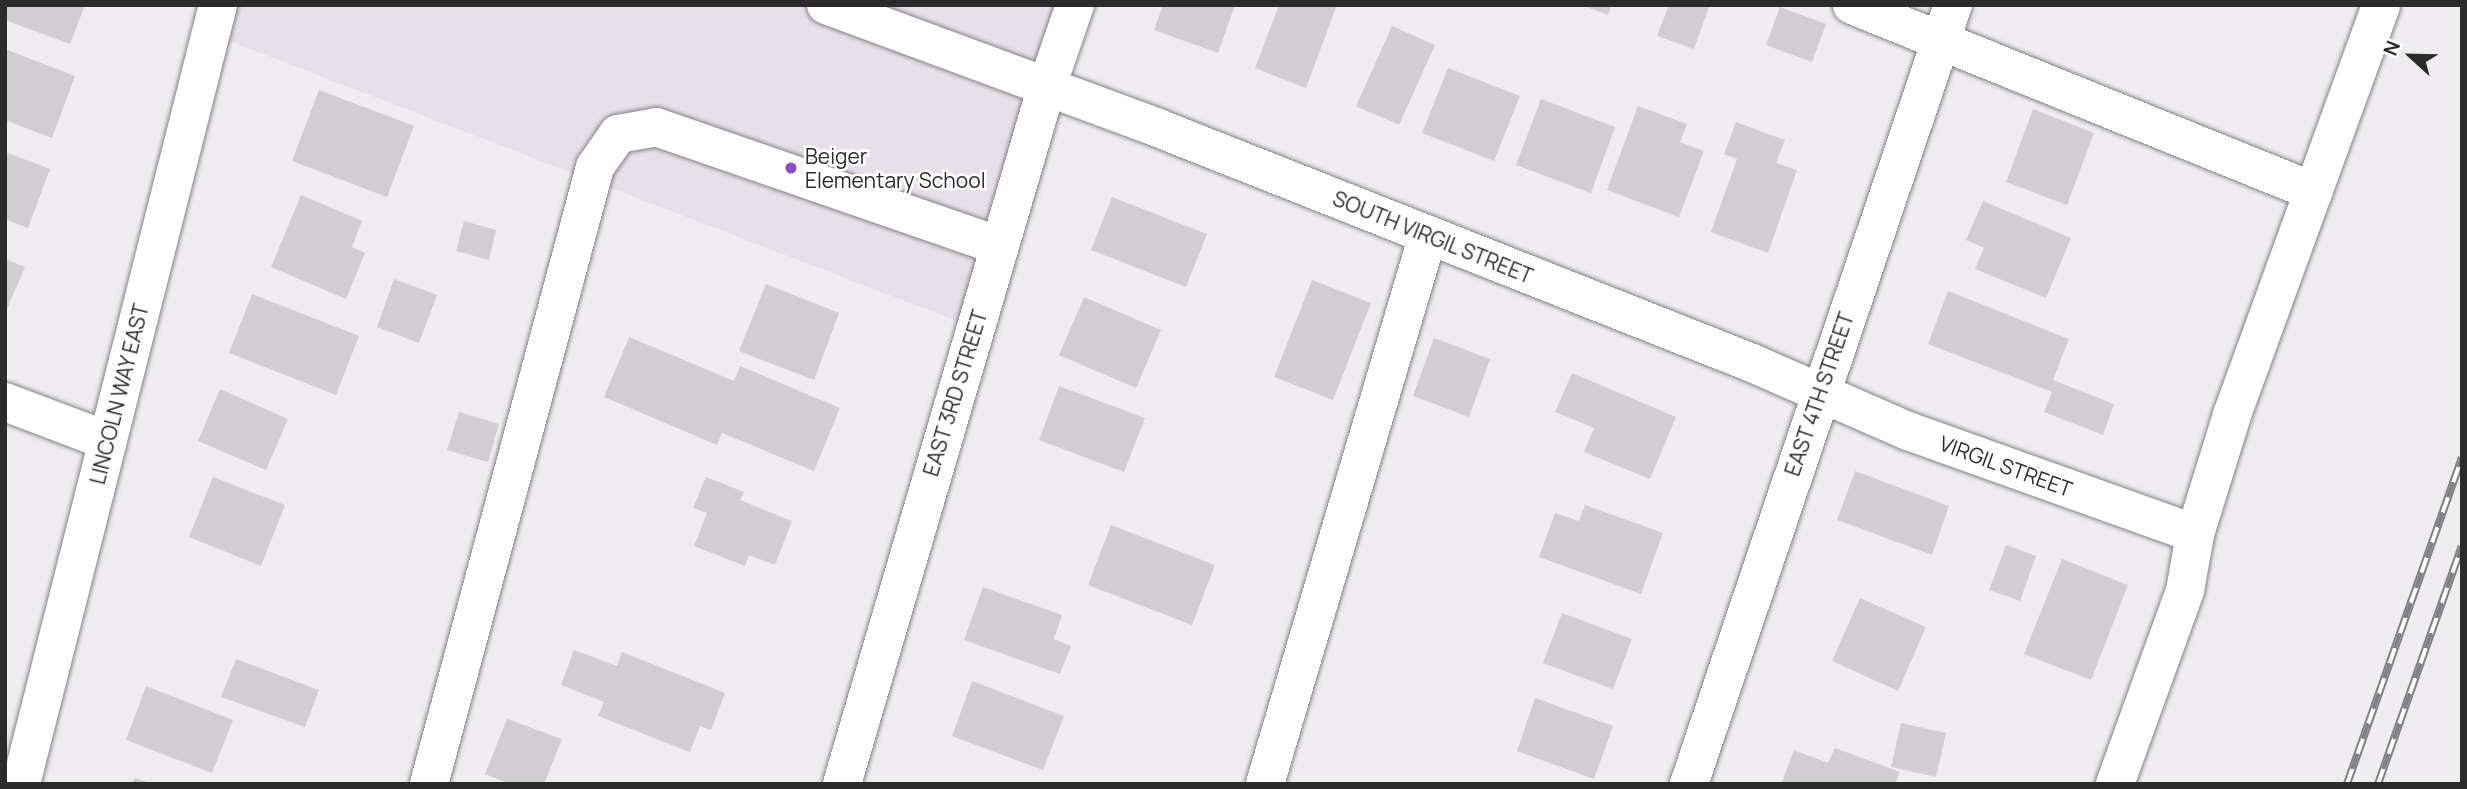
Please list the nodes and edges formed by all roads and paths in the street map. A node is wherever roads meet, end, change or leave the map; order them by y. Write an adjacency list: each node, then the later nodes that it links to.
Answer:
1 (218, 5): 14 (street, LINCOLN WAY EAST)
2 (826, 5): 6 (street, SOUTH VIRGIL STREET)
3 (1075, 5): 8 (street, EAST 3RD STREET)
4 (1852, 5): 7 (street)
5 (2381, 5): 9 (street)
6 (909, 20): 8 (street, SOUTH VIRGIL STREET)
7 (1947, 22): 9 (street); 12 (street, EAST 4TH STREET)
8 (1046, 89): 10 (street, SOUTH VIRGIL STREET); 11 (street, EAST 3RD STREET)
9 (2314, 192): 15 (street)
10 (1428, 235): 12 (street, SOUTH VIRGIL STREET); 19 (street)
11 (999, 246): 17 (street); 18 (street, EAST 3RD STREET)
12 (1818, 393): 15 (street, VIRGIL STREET); 20 (street, EAST 4TH STREET)
13 (5, 402): 14 (street)
14 (108, 441): 16 (street, LINCOLN WAY EAST)
15 (2196, 534): 21 (street)
16 (21, 784)
17 (429, 784)
18 (842, 784)
19 (1265, 784)
20 (1689, 784)
21 (2115, 784)

